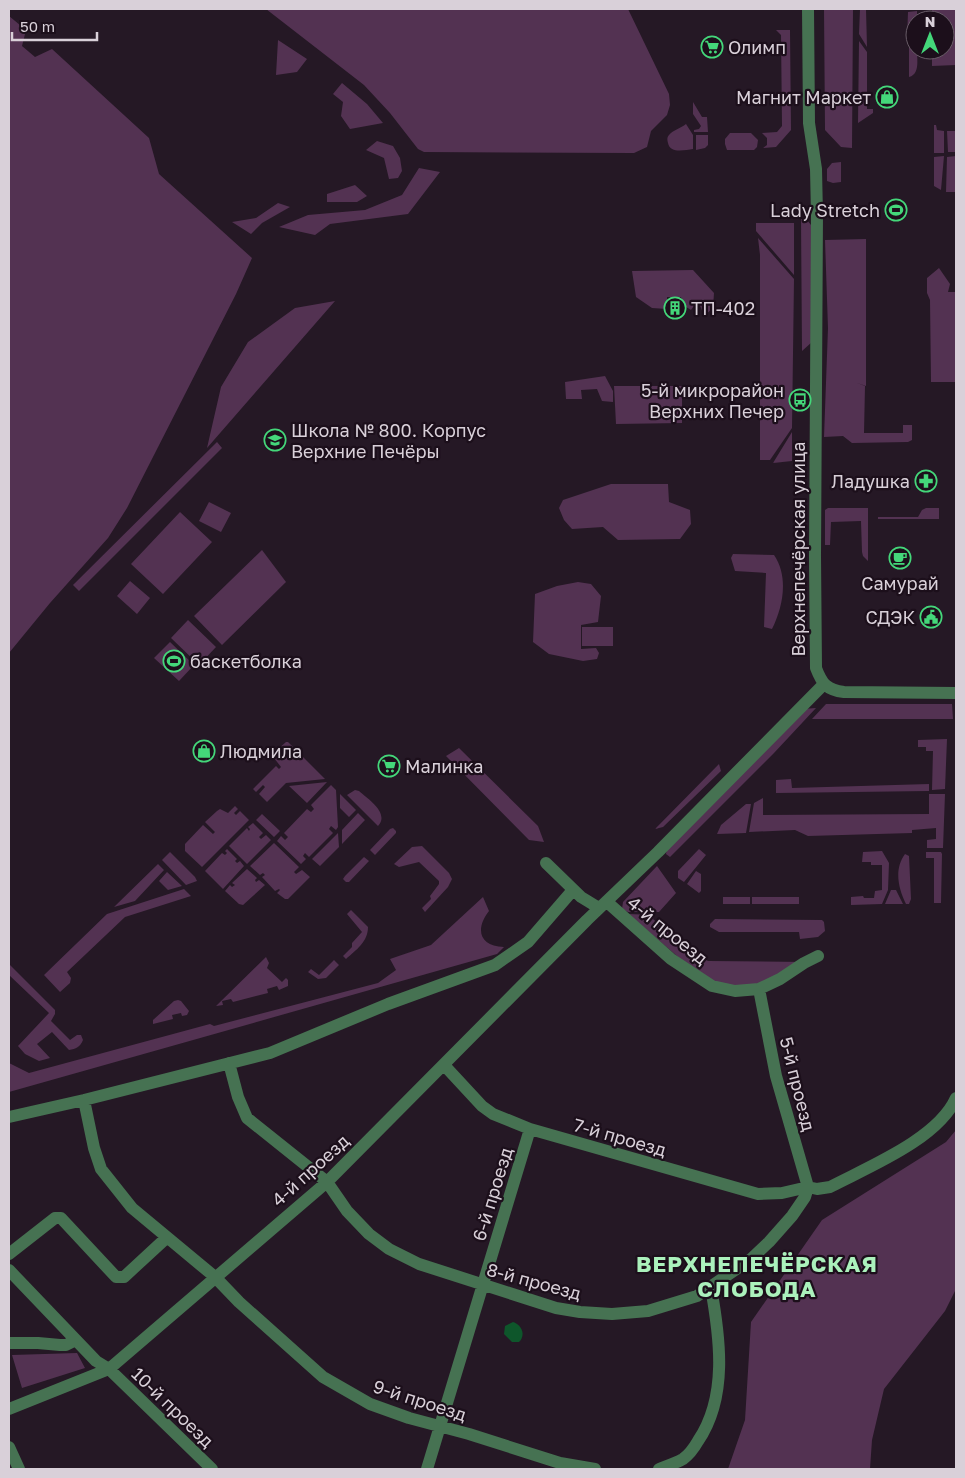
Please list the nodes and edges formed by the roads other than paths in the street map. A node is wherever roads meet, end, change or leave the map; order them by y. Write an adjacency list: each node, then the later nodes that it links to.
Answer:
1 (808, 9): 2 (street, Верхнепечёрская улица)
2 (824, 684): 3 (street); 6 (street)
3 (956, 693)
4 (546, 863): 5 (street)
5 (573, 890): 6 (street); 9 (street)
6 (603, 905): 8 (street, 4-й проезд); 10 (street, 4-й проезд)
7 (818, 956): 8 (street, 4-й проезд)
8 (759, 989): 16 (street, 5-й проезд)
9 (229, 1063): 12 (street); 15 (street, 8-й проезд)
10 (444, 1065): 14 (street, 7-й проезд); 15 (street, 4-й проезд)
11 (956, 1098): 16 (street)
12 (84, 1100): 13 (street); 20 (street, 9-й проезд)
13 (9, 1116)
14 (530, 1129): 16 (street, 7-й проезд); 21 (street, 6-й проезд)
15 (327, 1182): 20 (street, 4-й проезд); 21 (street, 8-й проезд)
16 (808, 1187): 22 (street, 8-й проезд)
17 (163, 1241): 18 (street)
18 (9, 1254)
19 (9, 1270): 23 (street, 10-й проезд)
20 (215, 1277): 25 (street, 4-й проезд); 27 (street, 9-й проезд)
21 (483, 1286): 22 (street, 8-й проезд); 27 (street, 6-й проезд)
22 (711, 1288): 33 (street)
23 (76, 1340): 24 (street); 25 (street, 10-й проезд)
24 (9, 1343)
25 (109, 1369): 26 (street, 4-й проезд); 30 (street, 10-й проезд)
26 (9, 1409)
27 (439, 1426): 31 (street, 6-й проезд); 32 (street, 9-й проезд)
28 (9, 1447): 29 (street)
29 (20, 1469)
30 (212, 1469)
31 (427, 1469)
32 (595, 1469)
33 (659, 1469)

